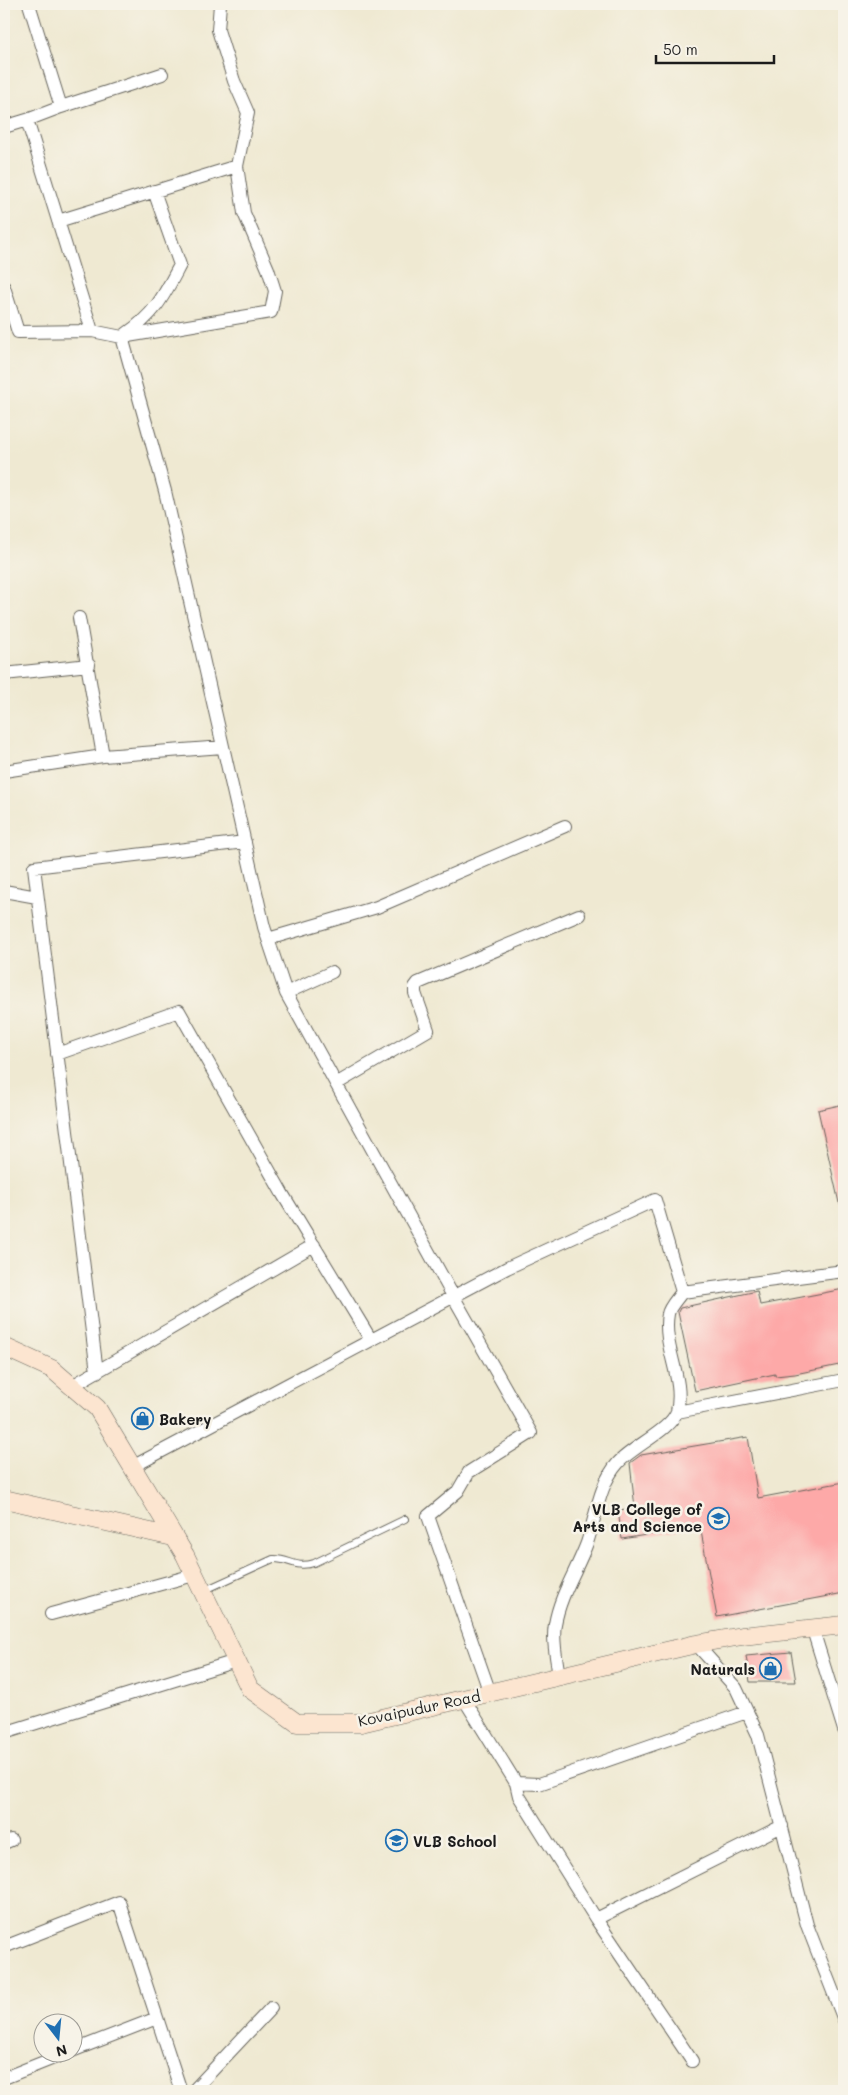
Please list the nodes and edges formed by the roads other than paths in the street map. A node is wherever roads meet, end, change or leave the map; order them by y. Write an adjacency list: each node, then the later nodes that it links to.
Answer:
1 (29, 4): 4 (street)
2 (220, 4): 7 (street)
3 (162, 74): 4 (street)
4 (61, 107): 5 (street)
5 (27, 120): 6 (street); 9 (street)
6 (4, 127)
7 (237, 166): 8 (street); 12 (street)
8 (154, 192): 9 (street); 12 (street)
9 (58, 221): 11 (street)
10 (4, 287): 11 (street)
11 (92, 331): 12 (street)
12 (122, 337): 16 (street)
13 (79, 618): 14 (street)
14 (89, 665): 15 (street); 17 (street)
15 (4, 674)
16 (223, 747): 17 (street); 20 (street)
17 (103, 756): 18 (street)
18 (4, 771)
19 (565, 826): 24 (street)
20 (245, 842): 22 (street); 24 (street)
21 (4, 891): 22 (street)
22 (37, 897): 27 (street)
23 (579, 915): 28 (street)
24 (268, 939): 26 (street)
25 (332, 972): 26 (street)
26 (286, 993): 28 (street)
27 (57, 1054): 29 (street); 35 (street)
28 (336, 1084): 32 (street)
29 (314, 1245): 33 (street); 35 (street)
30 (844, 1271): 31 (street)
31 (682, 1292): 32 (street); 38 (street)
32 (453, 1296): 33 (street); 51 (street)
33 (371, 1340): 39 (street)
34 (4, 1347): 37 (main road, Kovaipudur Road)
35 (97, 1372): 37 (street)
36 (844, 1380): 38 (street)
37 (72, 1386): 39 (main road, Kovaipudur Road)
38 (676, 1412): 50 (street)
39 (132, 1467): 42 (main road, Kovaipudur Road)
40 (4, 1499): 42 (main road)
41 (405, 1520): 44 (lane)
42 (173, 1537): 43 (main road, Kovaipudur Road)
43 (194, 1575): 44 (main road, Kovaipudur Road); 45 (street)
44 (202, 1591): 49 (main road, Kovaipudur Road)
45 (51, 1614)
46 (844, 1626): 47 (main road, Kovaipudur Road)
47 (813, 1630): 48 (main road, Kovaipudur Road); 54 (street)
48 (696, 1644): 50 (main road, Kovaipudur Road); 53 (street)
49 (236, 1661): 52 (main road, Kovaipudur Road); 55 (street)
50 (559, 1677): 51 (main road, Kovaipudur Road)
51 (490, 1693): 52 (main road, Kovaipudur Road)
52 (464, 1699): 56 (street)
53 (748, 1712): 56 (street); 57 (street)
54 (844, 1730)
55 (4, 1733)
56 (516, 1782): 58 (street)
57 (782, 1826): 58 (street); 62 (street)
58 (596, 1919): 64 (street)
59 (4, 1947): 61 (street)
60 (271, 2008): 68 (street)
61 (157, 2018): 63 (street); 67 (street)
62 (844, 2020)
63 (82, 2047)
64 (692, 2061)
65 (44, 2062): 66 (street)
66 (4, 2078)
67 (181, 2091)
68 (194, 2091)

